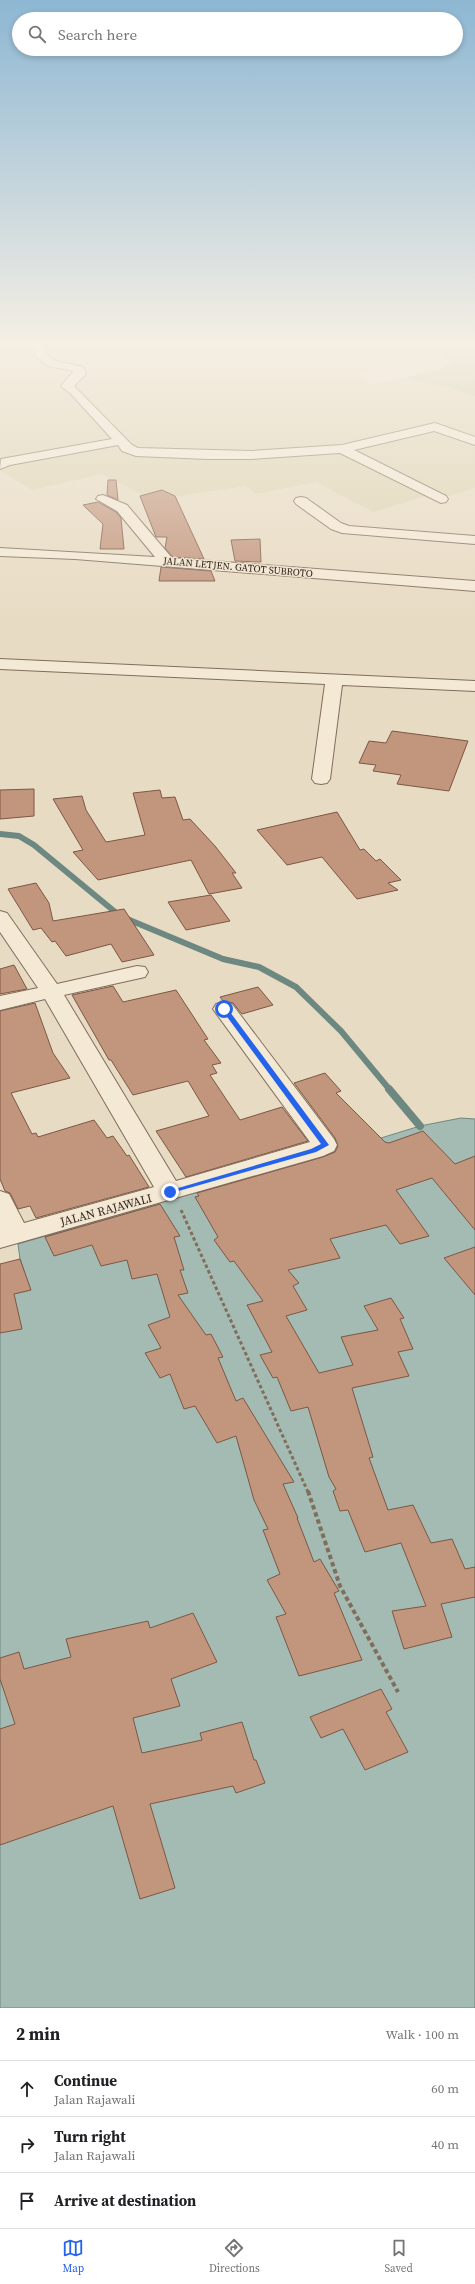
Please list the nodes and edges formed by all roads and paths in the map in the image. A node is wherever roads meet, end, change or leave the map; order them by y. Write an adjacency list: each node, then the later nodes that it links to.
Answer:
1 (116, 437): 4 (street)
2 (394, 437): 6 (street)
3 (463, 437): 5 (street)
4 (120, 441): 6 (street); 7 (street)
5 (475, 441)
6 (342, 449): 9 (street)
7 (0, 465)
8 (103, 499): 13 (street)
9 (442, 499)
10 (301, 501): 11 (street)
11 (475, 540)
12 (0, 552): 13 (street, JALAN LETJEN. GATOT SUBROTO)
13 (168, 562): 14 (street, JALAN LETJEN. GATOT SUBROTO)
14 (475, 586)
15 (0, 664): 16 (street)
16 (334, 680): 17 (street); 18 (street)
17 (475, 686)
18 (321, 779)
19 (0, 917): 21 (street)
20 (137, 972): 21 (street)
21 (51, 992): 22 (street); 24 (street)
22 (0, 1003)
23 (224, 1009): 24 (street, JALAN RAJAWALI)
24 (175, 1199): 26 (street, JALAN RAJAWALI); 27 (path)
25 (0, 1200): 26 (street)
26 (8, 1236)
27 (398, 1692)

